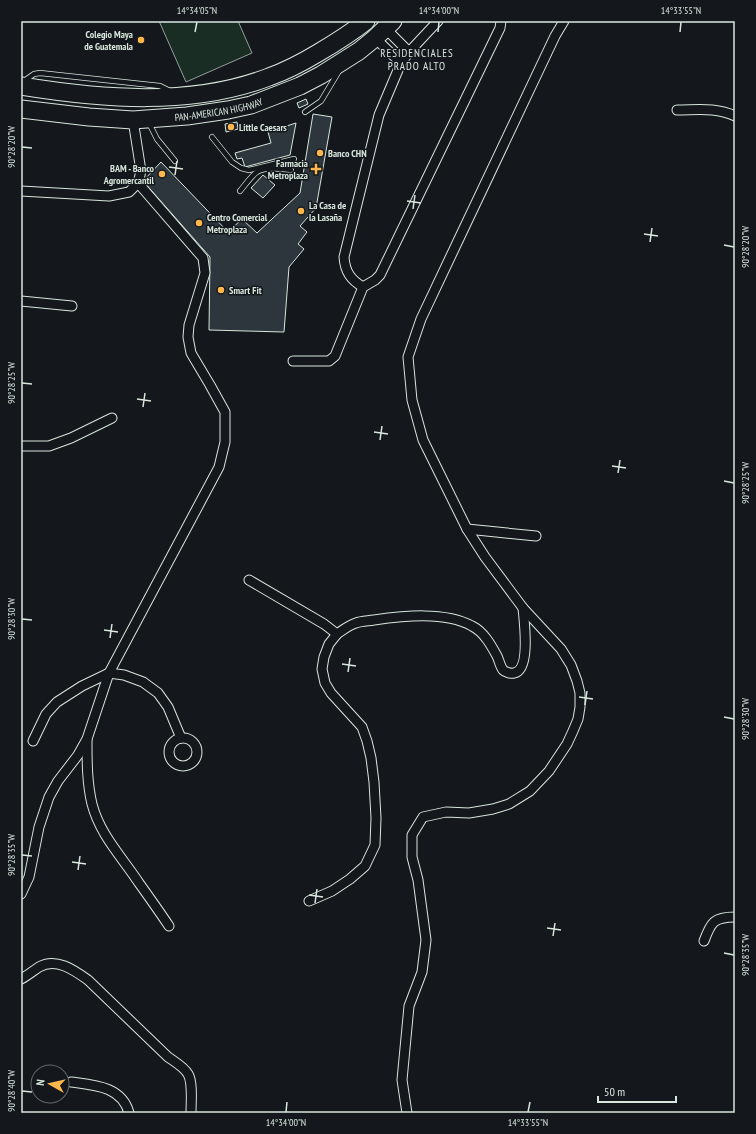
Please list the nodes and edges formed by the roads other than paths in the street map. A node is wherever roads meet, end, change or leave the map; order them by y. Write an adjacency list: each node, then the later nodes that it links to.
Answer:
1 (366, 21): 11 (highway, PAN-AMERICAN HIGHWAY)
2 (438, 21): 6 (street)
3 (501, 21): 25 (street)
4 (564, 21): 31 (street)
5 (384, 29): 6 (street); 7 (highway, PAN-AMERICAN HIGHWAY); 8 (street)
6 (409, 52): 8 (street)
7 (346, 59): 15 (lane); 17 (highway, PAN-AMERICAN HIGHWAY)
8 (401, 63): 25 (street)
9 (21, 83): 11 (lane)
10 (21, 86): 12 (highway, PAN-AMERICAN HIGHWAY)
11 (178, 96): 12 (highway, PAN-AMERICAN HIGHWAY)
12 (100, 107): 13 (highway, PAN-AMERICAN HIGHWAY); 17 (highway, PAN-AMERICAN HIGHWAY)
13 (21, 109)
14 (677, 110): 16 (street)
15 (305, 112)
16 (735, 116)
17 (140, 120): 20 (lane); 22 (street)
18 (212, 137): 19 (lane)
19 (294, 158)
20 (175, 161)
21 (291, 170): 23 (lane)
22 (138, 183): 24 (street); 36 (street)
23 (240, 190)
24 (21, 191)
25 (363, 287): 28 (street)
26 (21, 301): 27 (street)
27 (72, 306)
28 (293, 361)
29 (112, 418): 30 (street)
30 (21, 446)
31 (467, 529): 32 (street); 34 (street)
32 (536, 536)
33 (249, 580): 35 (street)
34 (523, 608): 35 (street); 49 (street)
35 (337, 634): 41 (street)
36 (109, 673): 37 (street); 38 (street); 39 (street)
37 (181, 738)
38 (87, 739): 40 (street); 43 (street)
39 (33, 741)
40 (21, 894)
41 (309, 901)
42 (735, 917): 44 (street)
43 (169, 926)
44 (704, 941)
45 (21, 979): 48 (street)
46 (70, 1082): 47 (street)
47 (129, 1113)
48 (191, 1113)
49 (407, 1113)

